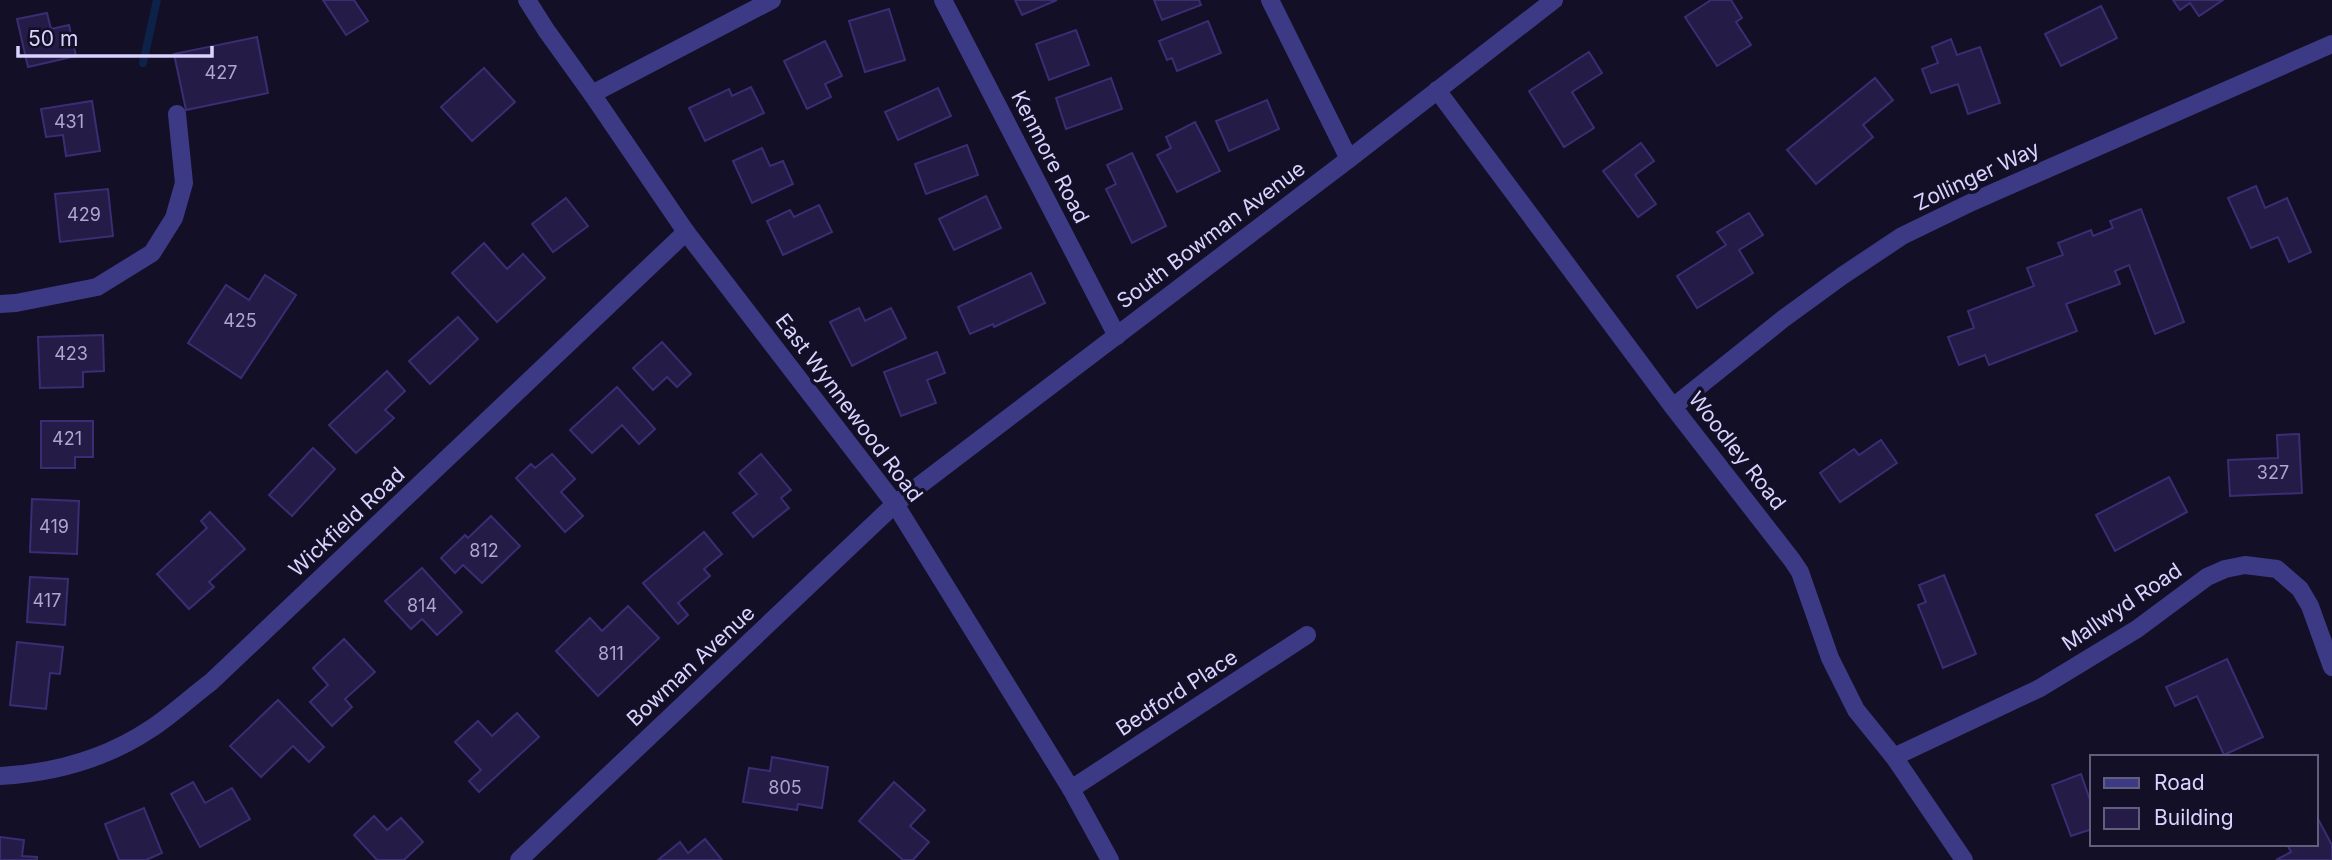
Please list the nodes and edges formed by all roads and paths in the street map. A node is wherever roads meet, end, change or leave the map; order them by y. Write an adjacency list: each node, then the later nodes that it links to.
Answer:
1 (527, 0): 8 (street, East Wynnewood Road)
2 (772, 0): 8 (street)
3 (943, 0): 13 (street, Kenmore Road)
4 (1270, 0): 10 (street)
5 (1553, 0): 7 (street, South Bowman Avenue)
6 (2332, 44): 14 (street, Zollinger Way)
7 (1437, 90): 10 (street, South Bowman Avenue); 14 (street, Woodley Road)
8 (593, 94): 11 (street, East Wynnewood Road)
9 (177, 114): 12 (street)
10 (1349, 159): 13 (street, South Bowman Avenue)
11 (686, 232): 15 (street, East Wynnewood Road); 19 (street, Wickfield Road)
12 (0, 303)
13 (1117, 336): 15 (street, South Bowman Avenue)
14 (1673, 407): 18 (street, Woodley Road)
15 (895, 505): 20 (street, East Wynnewood Road); 21 (street, Bowman Avenue)
16 (1307, 635): 20 (street, Bedford Place)
17 (2332, 667): 18 (street, Mallwyd Road)
18 (1894, 757): 23 (street, Woodley Road)
19 (0, 776)
20 (1071, 789): 22 (street, East Wynnewood Road)
21 (519, 860)
22 (1110, 860)
23 (1964, 860)

